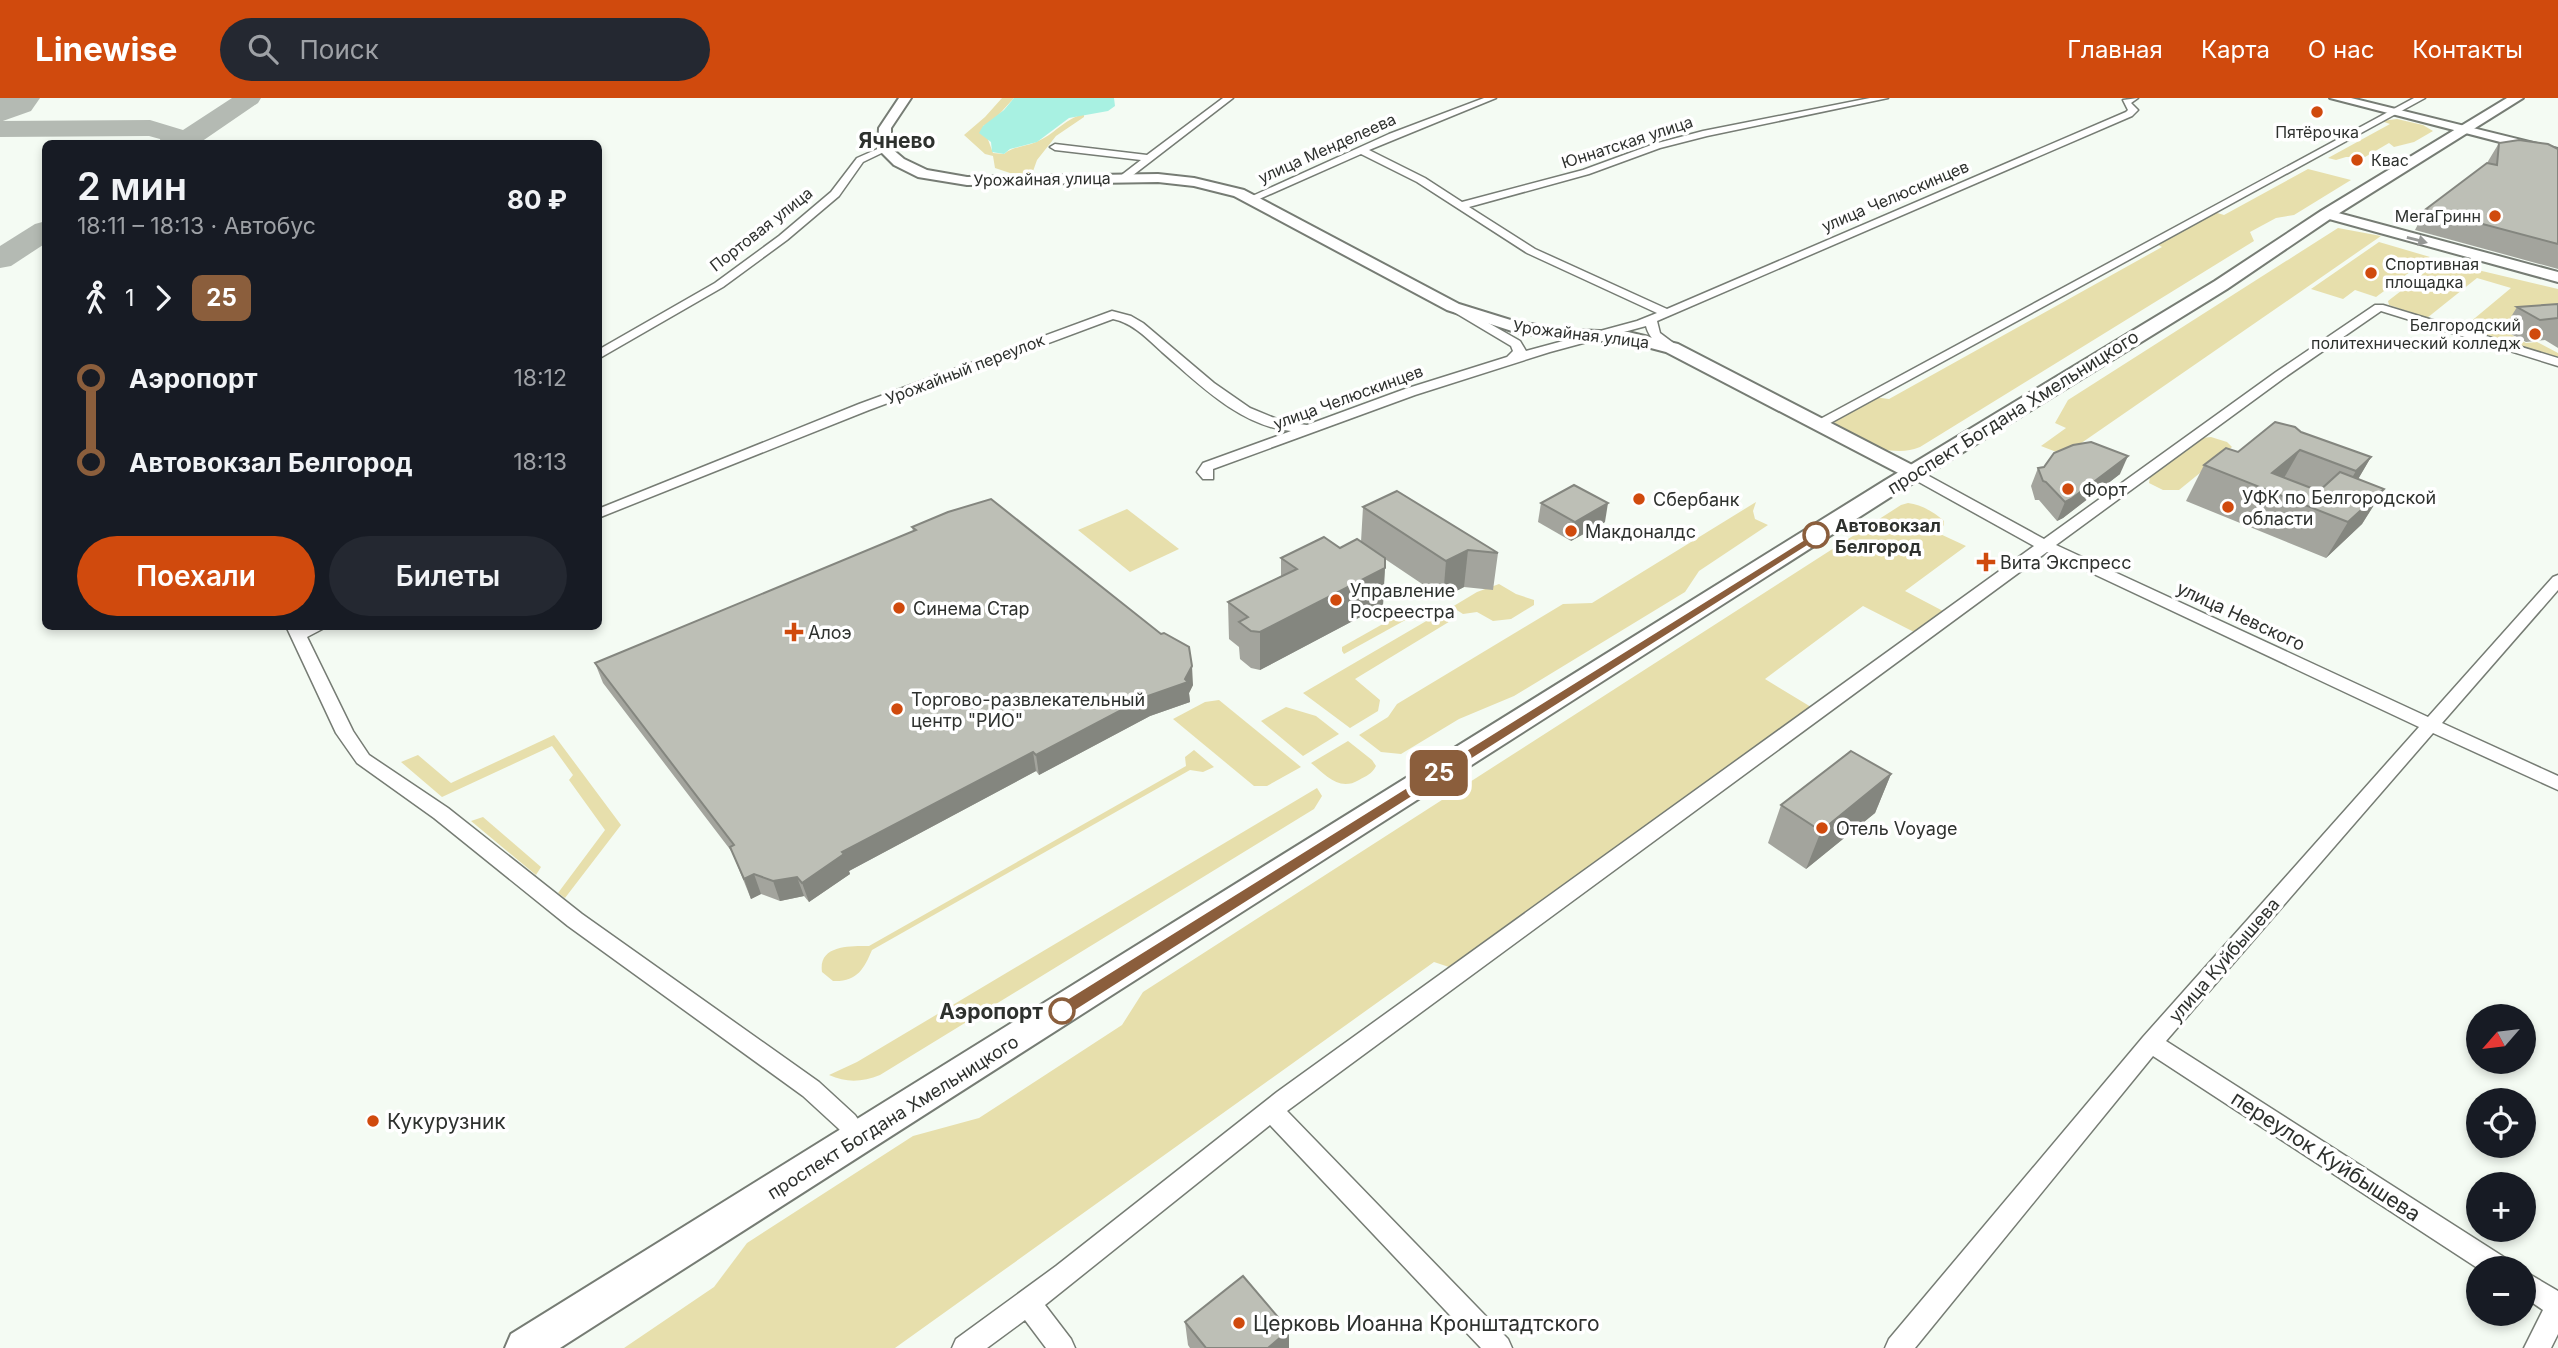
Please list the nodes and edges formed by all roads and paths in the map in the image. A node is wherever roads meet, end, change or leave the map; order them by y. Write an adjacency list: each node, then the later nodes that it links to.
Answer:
1 (905, 98): 12 (street)
2 (1229, 98): 15 (street, Урожайная улица)
3 (1492, 98): 13 (street, улица Менделеева)
4 (1884, 98): 18 (street, Юннатская улица)
5 (2134, 98): 22 (street, улица Челюскинцев)
6 (2336, 98): 9 (street)
7 (2421, 98): 9 (street)
8 (2516, 98): 10 (main road, проспект Богдана Хмельницкого)
9 (2394, 112): 10 (street); 30 (street)
10 (2465, 130): 14 (street); 19 (main road, проспект Богдана Хмельницкого)
11 (1055, 147): 15 (street)
12 (885, 149): 16 (street, Урожайная улица); 27 (street, Портовая улица)
13 (1361, 150): 17 (street, улица Менделеева); 18 (street)
14 (2558, 153)
15 (1150, 158): 16 (street, Урожайная улица)
16 (1124, 177): 17 (street, Урожайная улица)
17 (1253, 198): 21 (street, Урожайная улица)
18 (1463, 205): 22 (street)
19 (2327, 215): 20 (street, one-way to 20); 32 (main road, проспект Богдана Хмельницкого)
20 (2558, 277)
21 (1453, 307): 24 (street, Урожайная улица); 28 (street)
22 (1667, 313): 23 (street, улица Челюскинцев)
23 (1644, 328): 25 (street, Урожайная улица); 30 (street, Урожайная улица)
24 (1538, 331): 25 (street, Урожайная улица); 26 (street)
25 (1592, 336): 26 (street, улица Челюскинцев)
26 (1546, 349): 28 (street, улица Челюскинцев)
27 (602, 353)
28 (1512, 359): 31 (street, улица Челюскинцев)
29 (2558, 362): 35 (street)
30 (1818, 424): 32 (street, Урожайная улица)
31 (1313, 428): 33 (street, улица Челюскинцев); 34 (street, Урожайный переулок)
32 (1913, 473): 35 (street, улица Невского); 42 (main road, проспект Богдана Хмельницкого)
33 (1208, 477)
34 (602, 512)
35 (2045, 546): 38 (street, улица Невского); 41 (street)
36 (2558, 580): 38 (street, улица Куйбышева)
37 (296, 631): 42 (street)
38 (2431, 725): 39 (street, улица Невского); 40 (street, улица Куйбышева)
39 (2558, 784)
40 (2151, 1043): 43 (street, переулок Куйбышева); 51 (street, улица Куйбышева)
41 (1272, 1111): 45 (street); 50 (street)
42 (859, 1138): 47 (main road, проспект Богдана Хмельницкого)
43 (2481, 1256)
44 (2536, 1291): 46 (street)
45 (1028, 1303): 48 (street); 49 (street)
46 (2558, 1306): 52 (street)
47 (525, 1348)
48 (965, 1348)
49 (1062, 1348)
50 (1499, 1348)
51 (1898, 1348)
52 (2537, 1348)

